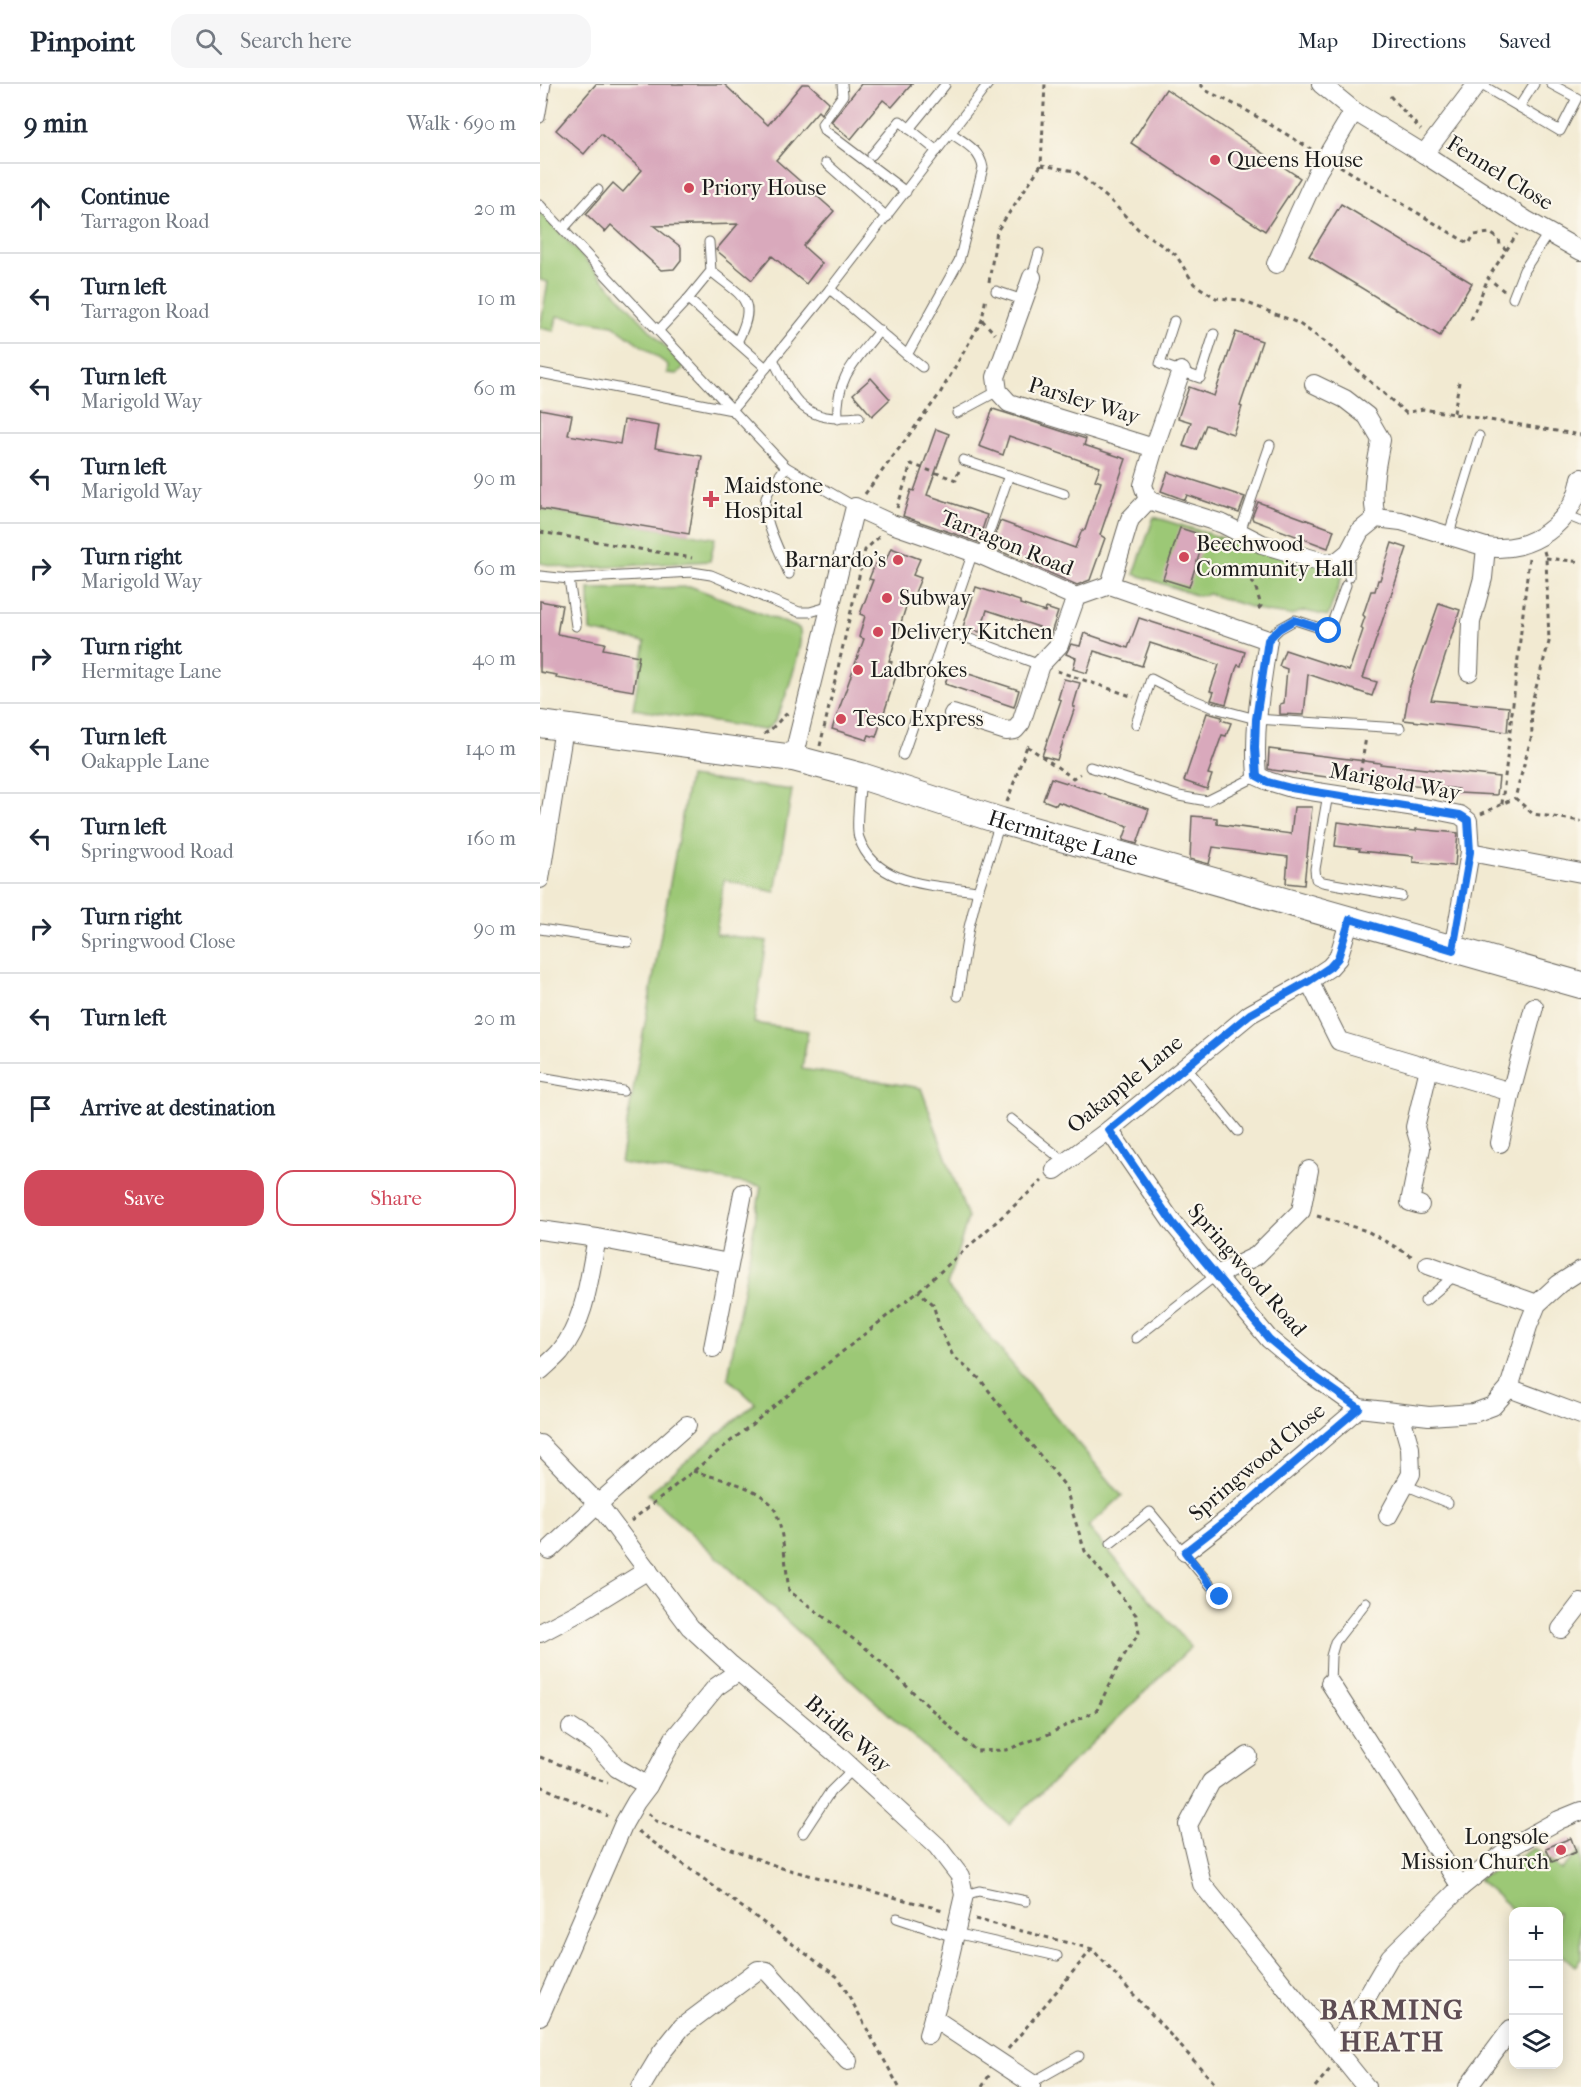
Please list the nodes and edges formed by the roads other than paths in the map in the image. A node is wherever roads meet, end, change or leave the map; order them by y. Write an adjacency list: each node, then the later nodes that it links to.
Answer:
1 (546, 84): 11 (lane)
2 (842, 84): 19 (lane)
3 (988, 84): 13 (lane)
4 (1321, 84): 10 (street, Fennel Close)
5 (1479, 84): 9 (lane); 16 (street, Fennel Close)
6 (1534, 84): 9 (lane)
7 (1551, 84): 9 (lane)
8 (945, 85): 12 (lane)
9 (1519, 107)
10 (1354, 111): 16 (street, Fennel Close); 27 (street)
11 (540, 118)
12 (909, 129): 14 (lane); 15 (lane)
13 (951, 133): 14 (lane); 40 (lane)
14 (937, 151): 19 (lane)
15 (872, 154)
16 (1424, 154): 23 (street, Fennel Close)
17 (826, 163): 21 (lane)
18 (598, 190): 22 (lane)
19 (906, 192): 21 (lane)
20 (540, 205): 22 (lane)
21 (887, 217): 30 (lane)
22 (562, 229): 37 (lane)
23 (1549, 232): 25 (street, Fennel Close); 32 (lane)
24 (709, 242): 28 (lane)
25 (1581, 251)
26 (1040, 253): 29 (lane)
27 (1276, 264)
28 (711, 271): 33 (lane); 39 (lane)
29 (1032, 277): 34 (street, Parsley Way)
30 (830, 289): 36 (lane); 41 (lane)
31 (996, 291): 34 (lane)
32 (1513, 298)
33 (688, 299): 37 (lane); 39 (lane)
34 (1023, 300): 47 (street, Parsley Way)
35 (1174, 321): 44 (lane)
36 (880, 330): 40 (lane); 51 (lane)
37 (658, 331): 48 (lane)
38 (1214, 334): 44 (lane)
39 (737, 342): 43 (lane)
40 (907, 355): 42 (lane)
41 (773, 359): 43 (lane); 51 (lane)
42 (922, 367)
43 (765, 368): 48 (lane)
44 (1181, 371): 54 (street)
45 (540, 373): 48 (lane)
46 (1314, 384): 62 (street)
47 (998, 391): 49 (lane); 54 (street, Parsley Way)
48 (732, 410): 56 (lane)
49 (957, 413)
50 (859, 417): 51 (lane)
51 (838, 419)
52 (1479, 436): 65 (lane)
53 (1270, 446): 64 (lane)
54 (1154, 448): 60 (street, Parsley Way)
55 (963, 460): 57 (lane)
56 (786, 466): 61 (lane); 69 (lane)
57 (1009, 476): 59 (lane); 68 (lane)
58 (1581, 478): 63 (street)
59 (1064, 494)
60 (1148, 500): 64 (street); 72 (street)
61 (855, 507): 68 (street, Tarragon Road); 74 (street)
62 (1376, 518): 65 (street); 67 (street)
63 (1574, 518): 66 (street)
64 (1240, 532): 67 (street)
65 (1448, 537): 66 (street)
66 (1486, 547): 79 (street)
67 (1349, 552): 77 (lane)
68 (977, 554): 73 (street, Tarragon Road); 76 (lane)
69 (789, 574)
70 (540, 576): 71 (lane)
71 (568, 579): 74 (lane); 75 (lane)
72 (1110, 585): 73 (street, Tarragon Road); 77 (street)
73 (1076, 597): 78 (street)
74 (831, 606): 86 (street)
75 (576, 626)
76 (946, 630): 78 (lane); 85 (lane)
77 (1268, 640): 81 (street)
78 (1040, 665): 80 (street)
79 (1469, 672)
80 (953, 714)
81 (1256, 719): 82 (lane); 84 (lane); 89 (street)
82 (1136, 724)
83 (552, 726): 86 (main road, Hermitage Lane); 94 (street)
84 (1400, 728)
85 (903, 754)
86 (804, 761): 88 (main road, Hermitage Lane)
87 (1090, 766): 89 (lane)
88 (861, 776): 91 (main road, Hermitage Lane); 95 (lane)
89 (1257, 776): 90 (street, Marigold Way)
90 (1328, 794): 92 (street, Marigold Way); 96 (lane)
91 (1001, 821): 95 (lane); 97 (main road, Hermitage Lane)
92 (1470, 852): 93 (street); 100 (street, Marigold Way)
93 (1581, 873)
94 (540, 879)
95 (978, 891): 103 (lane)
96 (1401, 896)
97 (1350, 919): 100 (main road, Hermitage Lane); 101 (street, Oakapple Lane)
98 (540, 929): 99 (lane)
99 (628, 942)
100 (1453, 950): 102 (main road, Hermitage Lane)
101 (1309, 981): 105 (street, Oakapple Lane); 106 (street)
102 (1581, 985)
103 (958, 996)
104 (1534, 1007): 109 (street)
105 (1185, 1065): 111 (street, Oakapple Lane); 112 (lane)
106 (1429, 1068): 109 (street); 117 (street)
107 (540, 1077): 108 (lane)
108 (623, 1091)
109 (1511, 1092): 113 (street)
110 (1011, 1119): 114 (lane)
111 (1109, 1130): 114 (street, Oakapple Lane); 124 (street, Springwood Road)
112 (1238, 1131)
113 (1500, 1143)
114 (1060, 1166)
115 (1309, 1170): 124 (street)
116 (743, 1193): 120 (street)
117 (1420, 1205)
118 (540, 1230): 119 (street)
119 (597, 1238): 120 (street); 129 (street)
120 (729, 1263): 128 (street)
121 (1428, 1265): 123 (street)
122 (1581, 1270): 126 (street)
123 (1457, 1274): 125 (lane); 126 (street)
124 (1215, 1276): 127 (lane); 131 (street, Springwood Road)
125 (1425, 1301)
126 (1537, 1304): 130 (street)
127 (1136, 1338)
128 (713, 1348)
129 (540, 1371)
130 (1509, 1388): 132 (street, Springwood Road); 133 (street)
131 (1359, 1408): 132 (street, Springwood Road); 142 (street, Springwood Close)
132 (1400, 1413): 136 (street)
133 (1581, 1415)
134 (687, 1425): 137 (street)
135 (540, 1444): 137 (street, Bridle Way)
136 (1405, 1485): 138 (lane); 139 (street)
137 (595, 1501): 141 (street); 143 (street, Bridle Way)
138 (1448, 1503)
139 (1388, 1516)
140 (1111, 1543): 142 (lane)
141 (544, 1552)
142 (1185, 1552): 144 (lane)
143 (648, 1570): 148 (street); 149 (street, Bridle Way)
144 (1220, 1597)
145 (1366, 1602): 150 (lane)
146 (1581, 1603): 147 (street)
147 (1561, 1629)
148 (540, 1633)
149 (739, 1671): 153 (street, Bridle Way); 154 (street)
150 (1330, 1683): 157 (street)
151 (571, 1728): 154 (street)
152 (1248, 1756): 167 (street)
153 (853, 1769): 156 (lane); 158 (street, Bridle Way)
154 (648, 1786): 163 (street)
155 (1581, 1811): 157 (street)
156 (803, 1833)
157 (1461, 1887): 167 (street)
158 (964, 1895): 159 (lane); 161 (street)
159 (1026, 1901)
160 (897, 1918): 161 (lane)
161 (955, 1935): 162 (lane); 164 (street)
162 (1057, 1956)
163 (540, 2016)
164 (933, 2018): 166 (street); 170 (street)
165 (1509, 2032): 173 (street)
166 (927, 2035)
167 (1337, 2051): 172 (street)
168 (1079, 2056): 170 (lane)
169 (848, 2061): 171 (street)
170 (1031, 2085)
171 (641, 2087)
172 (1365, 2087)
173 (1468, 2087)

